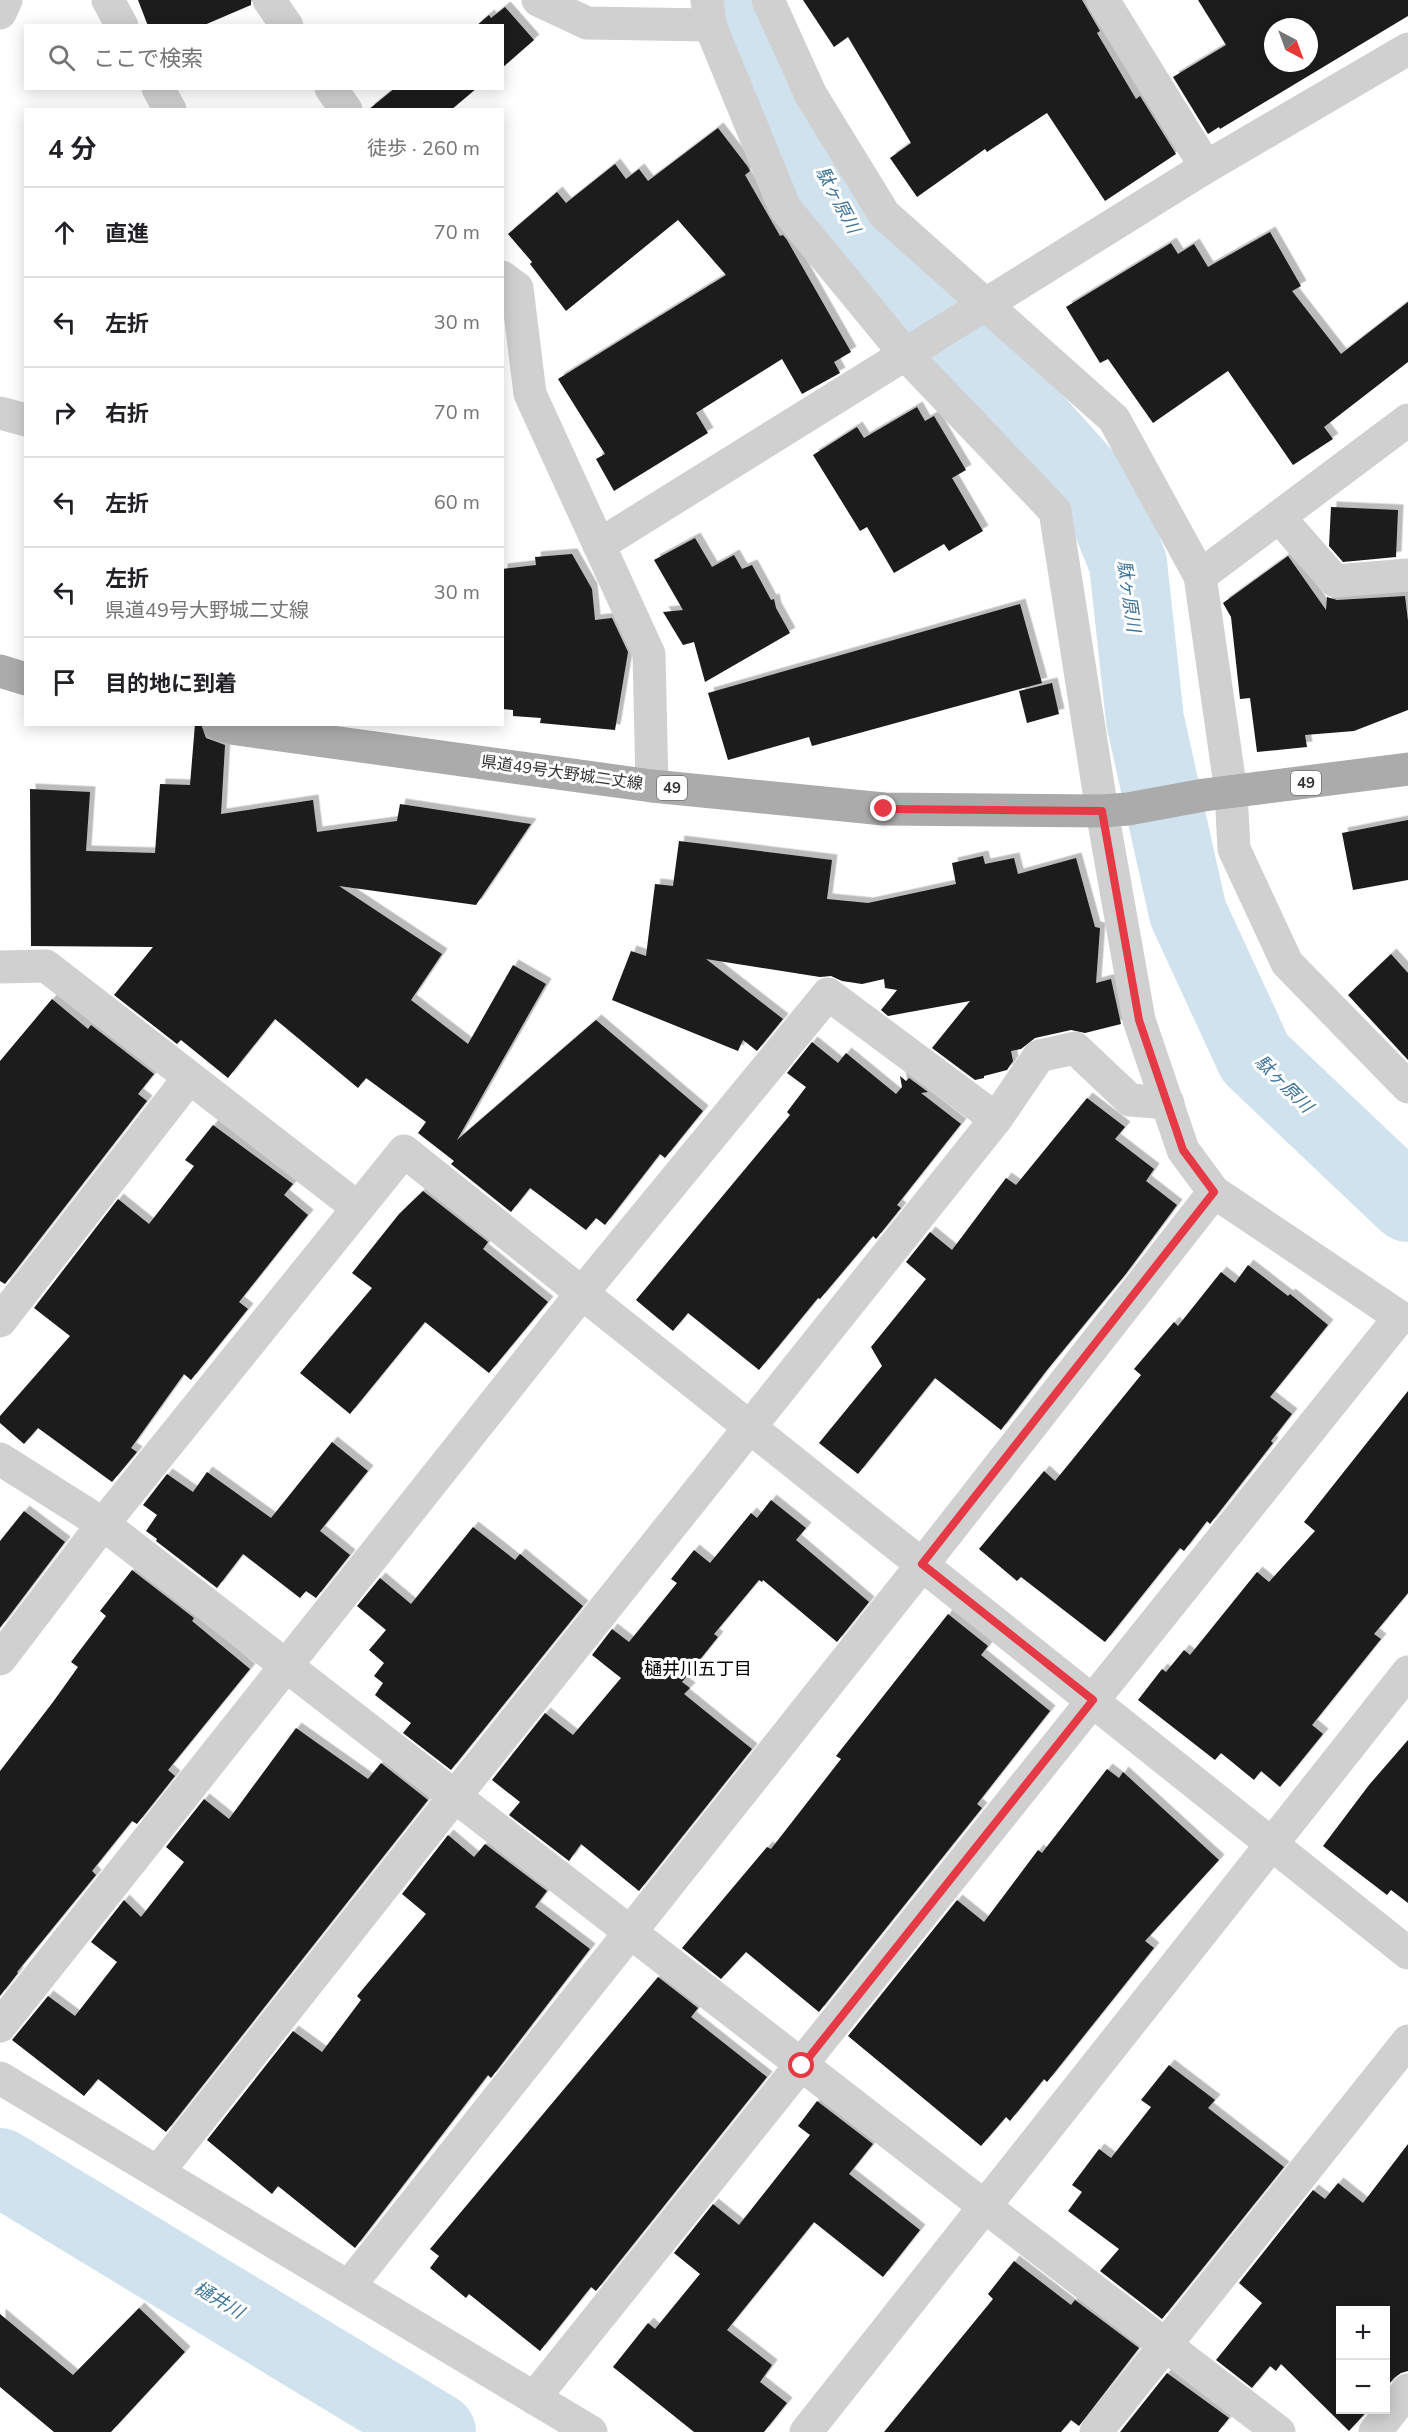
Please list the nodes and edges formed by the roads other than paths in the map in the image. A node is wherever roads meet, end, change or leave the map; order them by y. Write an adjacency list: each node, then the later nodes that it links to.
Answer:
1 (6, 0): 8 (street)
2 (108, 0): 9 (street)
3 (269, 0): 10 (street)
4 (538, 0): 7 (street)
5 (768, 0): 18 (street)
6 (1103, 0): 16 (street)
7 (708, 12): 19 (street)
8 (0, 13)
9 (121, 24)
10 (286, 24)
11 (1408, 49): 16 (street)
12 (159, 90): 14 (street)
13 (333, 90): 15 (street)
14 (169, 108)
15 (345, 108)
16 (1206, 167): 18 (street)
17 (504, 278): 24 (street)
18 (978, 310): 19 (street); 26 (street)
19 (915, 349): 24 (street); 33 (street)
20 (0, 413): 21 (street)
21 (24, 419)
22 (1408, 420): 23 (street)
23 (1279, 517): 25 (street); 26 (street)
24 (599, 545): 31 (street)
25 (1408, 575)
26 (1200, 576): 32 (street)
27 (0, 671): 28 (main road)
28 (24, 678)
29 (233, 726): 31 (main road, 県道49号大野城二丈線 / 49)
30 (1408, 769): 32 (main road, 県道49号大野城二丈線 / 49)
31 (652, 786): 33 (main road, 県道49号大野城二丈線 / 49)
32 (1217, 793): 33 (main road, 県道49号大野城二丈線 / 49); 36 (street)
33 (1115, 810): 37 (street)
34 (0, 967): 35 (street)
35 (189, 1078): 40 (street); 42 (street)
36 (1408, 1087)
37 (1168, 1103): 38 (street); 39 (street)
38 (996, 1119): 41 (street); 44 (street)
39 (1214, 1192): 43 (street); 47 (street)
40 (358, 1208): 41 (street); 46 (street)
41 (582, 1293): 44 (street); 49 (street)
42 (0, 1321)
43 (1404, 1321): 51 (street)
44 (749, 1426): 47 (street); 52 (street)
45 (0, 1459): 46 (street)
46 (104, 1524): 48 (street); 49 (street)
47 (922, 1564): 51 (street); 54 (street)
48 (0, 1659)
49 (287, 1667): 52 (street); 56 (street)
50 (1408, 1672): 53 (street)
51 (1093, 1700): 53 (street); 58 (street)
52 (454, 1796): 54 (street); 60 (street)
53 (1271, 1843): 55 (street); 61 (street)
54 (629, 1932): 58 (street); 62 (street)
55 (1408, 1953)
56 (0, 2026)
57 (1408, 2041): 63 (street)
58 (802, 2066): 61 (street); 65 (street)
59 (0, 2078): 60 (street)
60 (158, 2172): 62 (street)
61 (984, 2206): 63 (street); 67 (street)
62 (349, 2286): 65 (street)
63 (1166, 2346): 68 (street); 69 (street)
64 (1408, 2390): 70 (street)
65 (534, 2398): 66 (street)
66 (591, 2432)
67 (806, 2432)
68 (1096, 2432)
69 (1279, 2432)
70 (1375, 2432)

